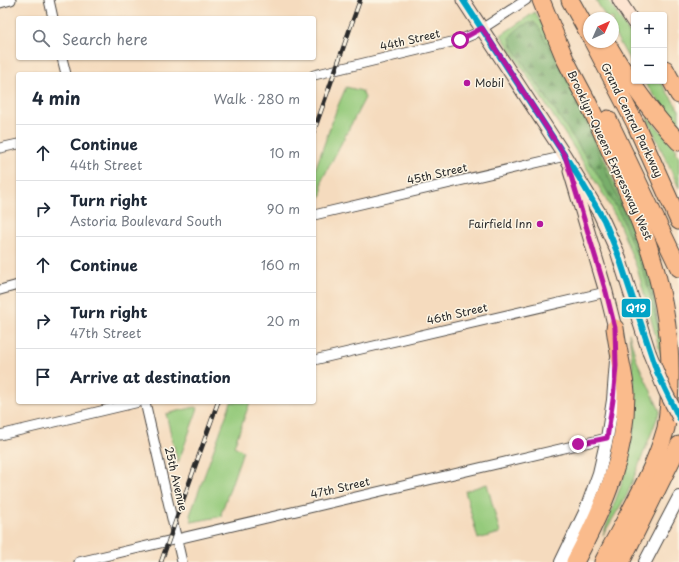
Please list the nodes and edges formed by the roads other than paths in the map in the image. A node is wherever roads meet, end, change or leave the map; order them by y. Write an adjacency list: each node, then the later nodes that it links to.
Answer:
1 (12, 0): 9 (street)
2 (49, 0): 11 (street)
3 (463, 0): 14 (main road)
4 (526, 0): 14 (street, 44th Street)
5 (542, 0): 30 (highway, Grand Central Parkway); 50 (highway, Brooklyn-Queens Expressway West)
6 (570, 0): 13 (highway)
7 (581, 0): 10 (highway)
8 (619, 0): 12 (main road)
9 (0, 3)
10 (588, 12)
11 (53, 16)
12 (631, 18)
13 (583, 23)
14 (486, 26): 21 (street, 44th Street); 27 (main road)
15 (596, 48): 29 (highway, Grand Central Parkway)
16 (610, 48): 24 (highway)
17 (62, 60): 18 (street)
18 (66, 72)
19 (667, 72): 22 (main road)
20 (667, 73): 23 (highway)
21 (316, 74)
22 (679, 88)
23 (679, 95)
24 (679, 142)
25 (16, 144): 26 (street)
26 (0, 148)
27 (565, 156): 28 (street, 45th Street); 33 (main road); 38 (main road, bridge)
28 (316, 215)
29 (679, 221)
30 (679, 268)
31 (16, 286): 32 (street)
32 (0, 290)
33 (606, 292): 34 (main road); 35 (street, 46th Street)
34 (615, 328): 40 (street); 49 (highway)
35 (316, 360)
36 (131, 404): 39 (street)
37 (145, 404): 45 (street, 25th Avenue)
38 (679, 418)
39 (0, 435)
40 (607, 438): 45 (street, 47th Street); 48 (street)
41 (679, 445): 44 (highway)
42 (679, 460): 44 (highway)
43 (679, 497): 52 (street)
44 (642, 522): 51 (highway)
45 (177, 538): 46 (street, 47th Street); 47 (street, 25th Avenue)
46 (79, 562)
47 (182, 562)
48 (561, 562)
49 (575, 562)
50 (603, 562)
51 (621, 562)
52 (645, 562)

